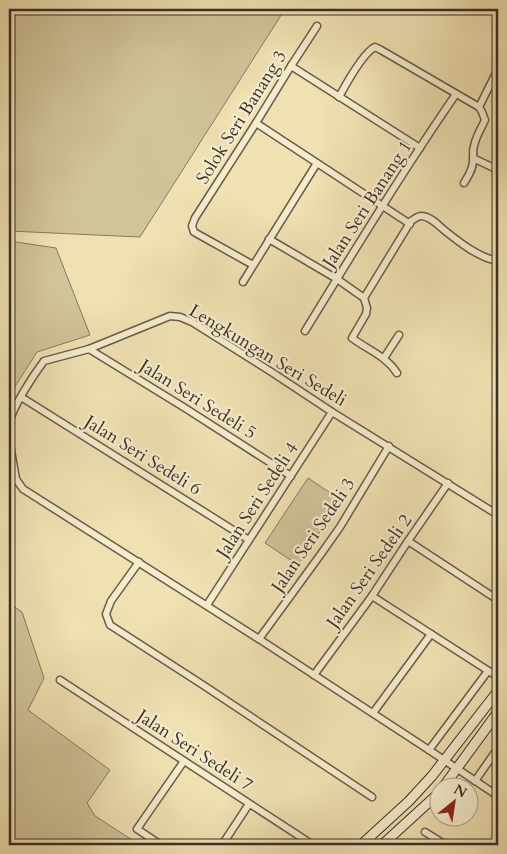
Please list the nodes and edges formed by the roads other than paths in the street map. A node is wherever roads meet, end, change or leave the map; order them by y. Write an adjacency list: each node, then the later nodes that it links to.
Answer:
1 (317, 26): 2 (street, Solok Seri Banang 3)
2 (291, 66): 7 (street); 9 (street, Solok Seri Banang 3)
3 (498, 69): 4 (street)
4 (494, 78): 5 (street); 8 (street)
5 (498, 88)
6 (456, 94): 7 (street); 8 (street); 10 (street, Jalan Seri Banang 1)
7 (339, 97): 10 (street)
8 (478, 107): 11 (street)
9 (256, 123): 12 (street); 19 (street, Solok Seri Banang 3)
10 (420, 148): 15 (street, Jalan Seri Banang 1)
11 (473, 158): 13 (street); 14 (street)
12 (316, 163): 15 (street); 17 (street)
13 (498, 170)
14 (464, 183)
15 (382, 206): 16 (street); 20 (street, Jalan Seri Banang 1)
16 (410, 224): 18 (street); 22 (street)
17 (269, 239): 19 (street); 20 (street)
18 (498, 261)
19 (253, 265): 21 (street)
20 (337, 279): 22 (street); 23 (street, Jalan Seri Banang 1)
21 (243, 282)
22 (364, 298): 26 (street)
23 (304, 331)
24 (399, 335): 26 (street)
25 (89, 349): 28 (street, Lengkungan Seri Sedeli); 29 (street, Lengkungan Seri Sedeli); 33 (street, Jalan Seri Sedeli 5)
26 (384, 358): 27 (street)
27 (397, 373)
28 (21, 397): 30 (street, Lengkungan Seri Sedeli); 36 (street, Jalan Seri Sedeli 6)
29 (332, 412): 32 (street, Lengkungan Seri Sedeli); 33 (street, Jalan Seri Sedeli 4)
30 (9, 424)
31 (9, 439): 38 (street)
32 (389, 446): 34 (street, Lengkungan Seri Sedeli); 43 (street, Jalan Seri Sedeli 3)
33 (290, 476): 36 (street, Jalan Seri Sedeli 4)
34 (448, 483): 35 (street, Lengkungan Seri Sedeli); 37 (street, Jalan Seri Sedeli 2)
35 (498, 515)
36 (249, 540): 41 (street, Jalan Seri Sedeli 4)
37 (408, 541): 39 (street, Jalan Seri Sedeli 2); 40 (street)
38 (139, 562): 41 (street); 61 (street)
39 (372, 596): 42 (street); 45 (street, Jalan Seri Sedeli 2)
40 (498, 600)
41 (207, 605): 43 (street)
42 (431, 634): 44 (street); 50 (street)
43 (259, 639): 45 (street)
44 (488, 671): 46 (street); 52 (street)
45 (314, 675): 50 (street)
46 (498, 677)
47 (60, 680): 54 (street, Jalan Seri Sedeli 7)
48 (498, 691): 53 (street)
49 (498, 712): 55 (street)
50 (373, 713): 52 (street)
51 (498, 748): 58 (street)
52 (430, 750): 53 (street)
53 (445, 760): 55 (street); 68 (street)
54 (184, 761): 63 (street, Jalan Seri Sedeli 7); 65 (street)
55 (457, 768): 56 (street); 57 (street)
56 (451, 776)
57 (468, 776)
58 (478, 776)
59 (480, 784): 60 (street)
60 (498, 796)
61 (372, 797)
62 (430, 801): 69 (street)
63 (249, 804): 66 (street); 67 (street, Jalan Seri Sedeli 7)
64 (425, 832): 70 (street)
65 (161, 845)
66 (222, 845)
67 (313, 845)
68 (361, 845)
69 (382, 845)
70 (446, 845)

